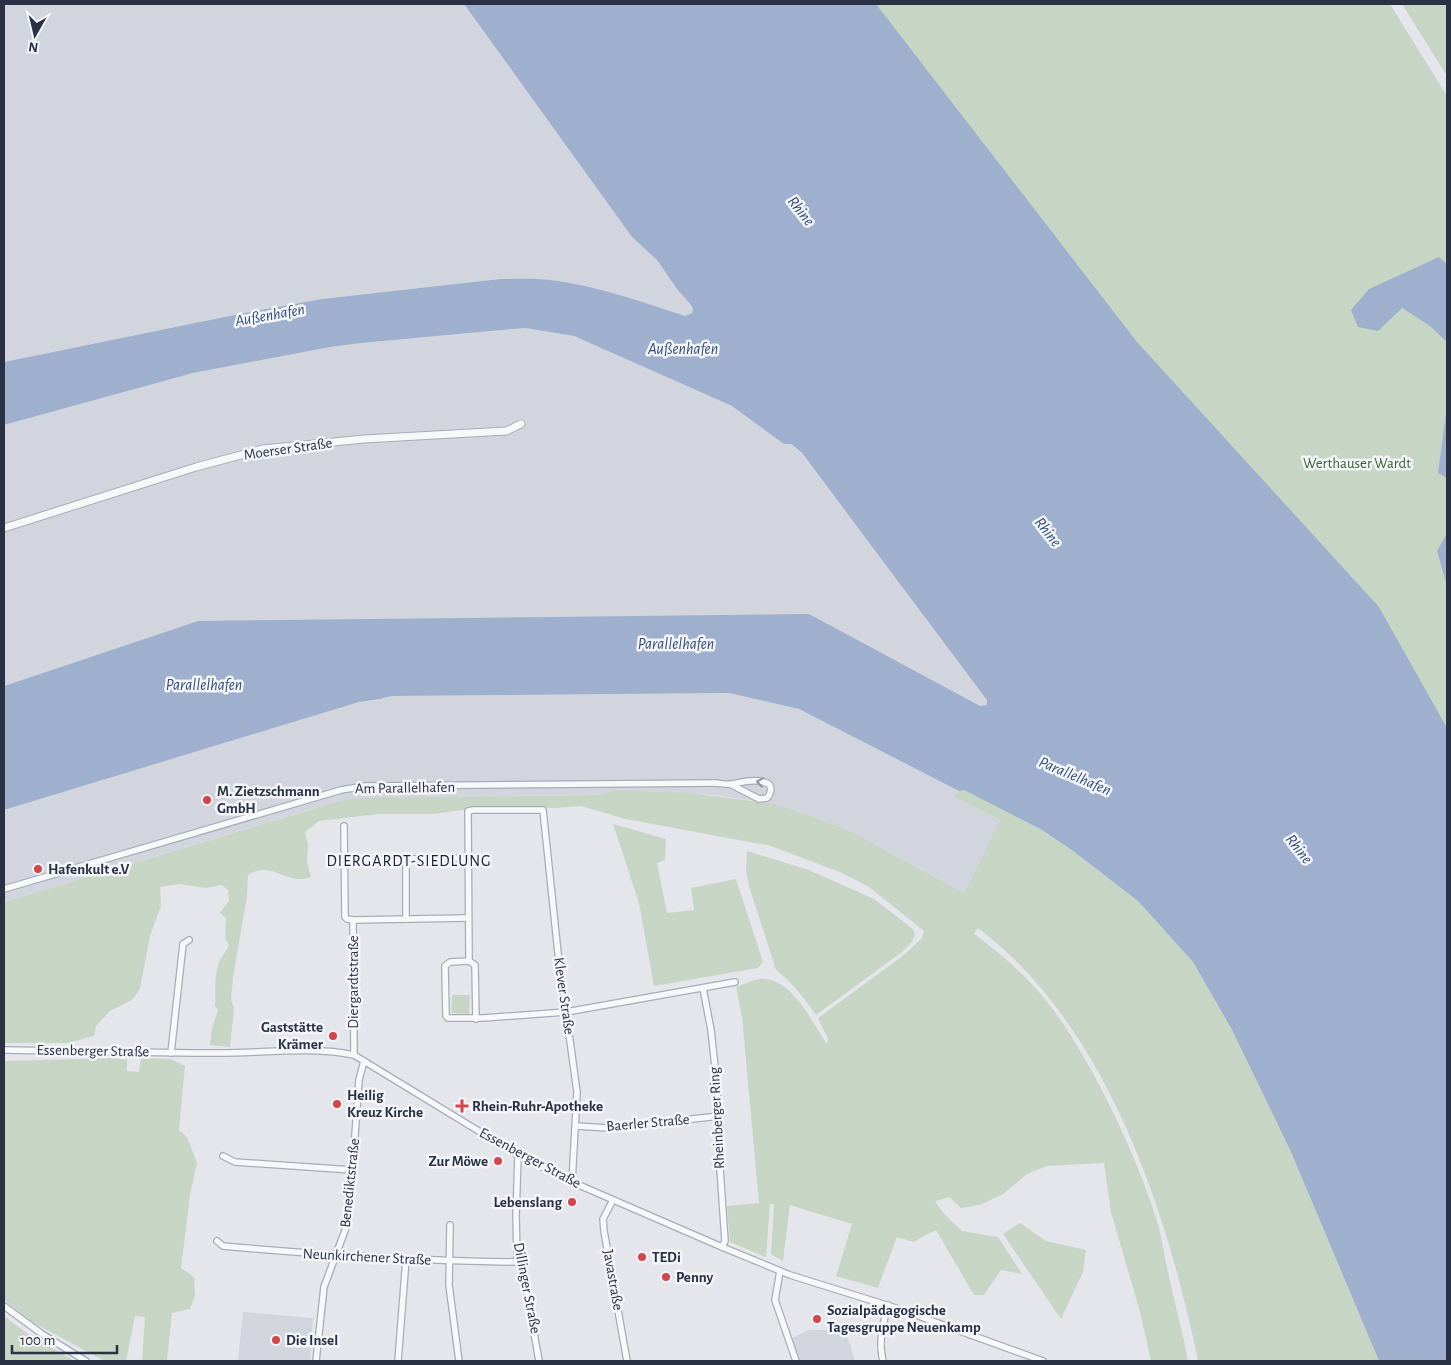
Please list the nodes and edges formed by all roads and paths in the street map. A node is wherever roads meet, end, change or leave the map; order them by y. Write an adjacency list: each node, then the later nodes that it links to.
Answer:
1 (521, 424): 2 (street, Moerser Straße)
2 (4, 528)
3 (730, 784): 3 (street, Am Parallelhafen, one-way to 3); 8 (street, Am Parallelhafen)
4 (344, 826): 7 (street, Diergardtstraße)
5 (468, 858): 6 (street); 9 (street); 16 (street, Klever Straße)
6 (406, 859): 7 (street); 10 (street)
7 (345, 860): 11 (street, Diergardtstraße)
8 (4, 889)
9 (468, 918): 10 (street); 13 (street)
10 (406, 919): 11 (street)
11 (353, 920): 20 (street, Diergardtstraße)
12 (189, 940): 19 (street, Essenberger Straße)
13 (469, 961): 17 (street); 17 (street)
14 (734, 982): 15 (street)
15 (703, 988): 16 (street); 22 (street, Rheinberger Ring)
16 (566, 1012): 17 (street); 23 (street, Klever Straße)
17 (476, 1019)
18 (4, 1051): 19 (street, Essenberger Straße)
19 (171, 1053): 20 (street, Essenberger Straße)
20 (354, 1054): 21 (street, Essenberger Straße)
21 (364, 1060): 24 (street, Essenberger Straße); 26 (street, Benediktstraße)
22 (720, 1116): 23 (street, Baerler Straße); 31 (street, Rheinberger Ring)
23 (576, 1126): 27 (street, Klever Straße)
24 (518, 1155): 27 (street, Essenberger Straße); 35 (street, Dillinger Straße)
25 (223, 1156): 26 (street)
26 (352, 1170): 32 (street, Benediktstraße)
27 (572, 1182): 28 (street, Essenberger Straße)
28 (613, 1200): 31 (street, Essenberger Straße); 44 (street, Javastraße)
29 (450, 1225): 34 (street)
30 (217, 1241): 32 (street, Neunkirchener Straße)
31 (722, 1248): 36 (street, Essenberger Straße)
32 (336, 1255): 33 (street, Neunkirchener Straße); 40 (street, Benediktstraße)
33 (406, 1259): 34 (street, Neunkirchener Straße); 41 (street)
34 (449, 1261): 35 (street, Neunkirchener Straße); 42 (street)
35 (519, 1262): 43 (street, Dillinger Straße)
36 (780, 1271): 37 (street, Essenberger Straße); 45 (street)
37 (888, 1305): 46 (street); 47 (street, Essenberger Straße)
38 (4, 1306): 39 (street)
39 (86, 1361)
40 (316, 1361)
41 (398, 1361)
42 (459, 1361)
43 (539, 1361)
44 (627, 1361)
45 (796, 1361)
46 (883, 1361)
47 (1043, 1361)

